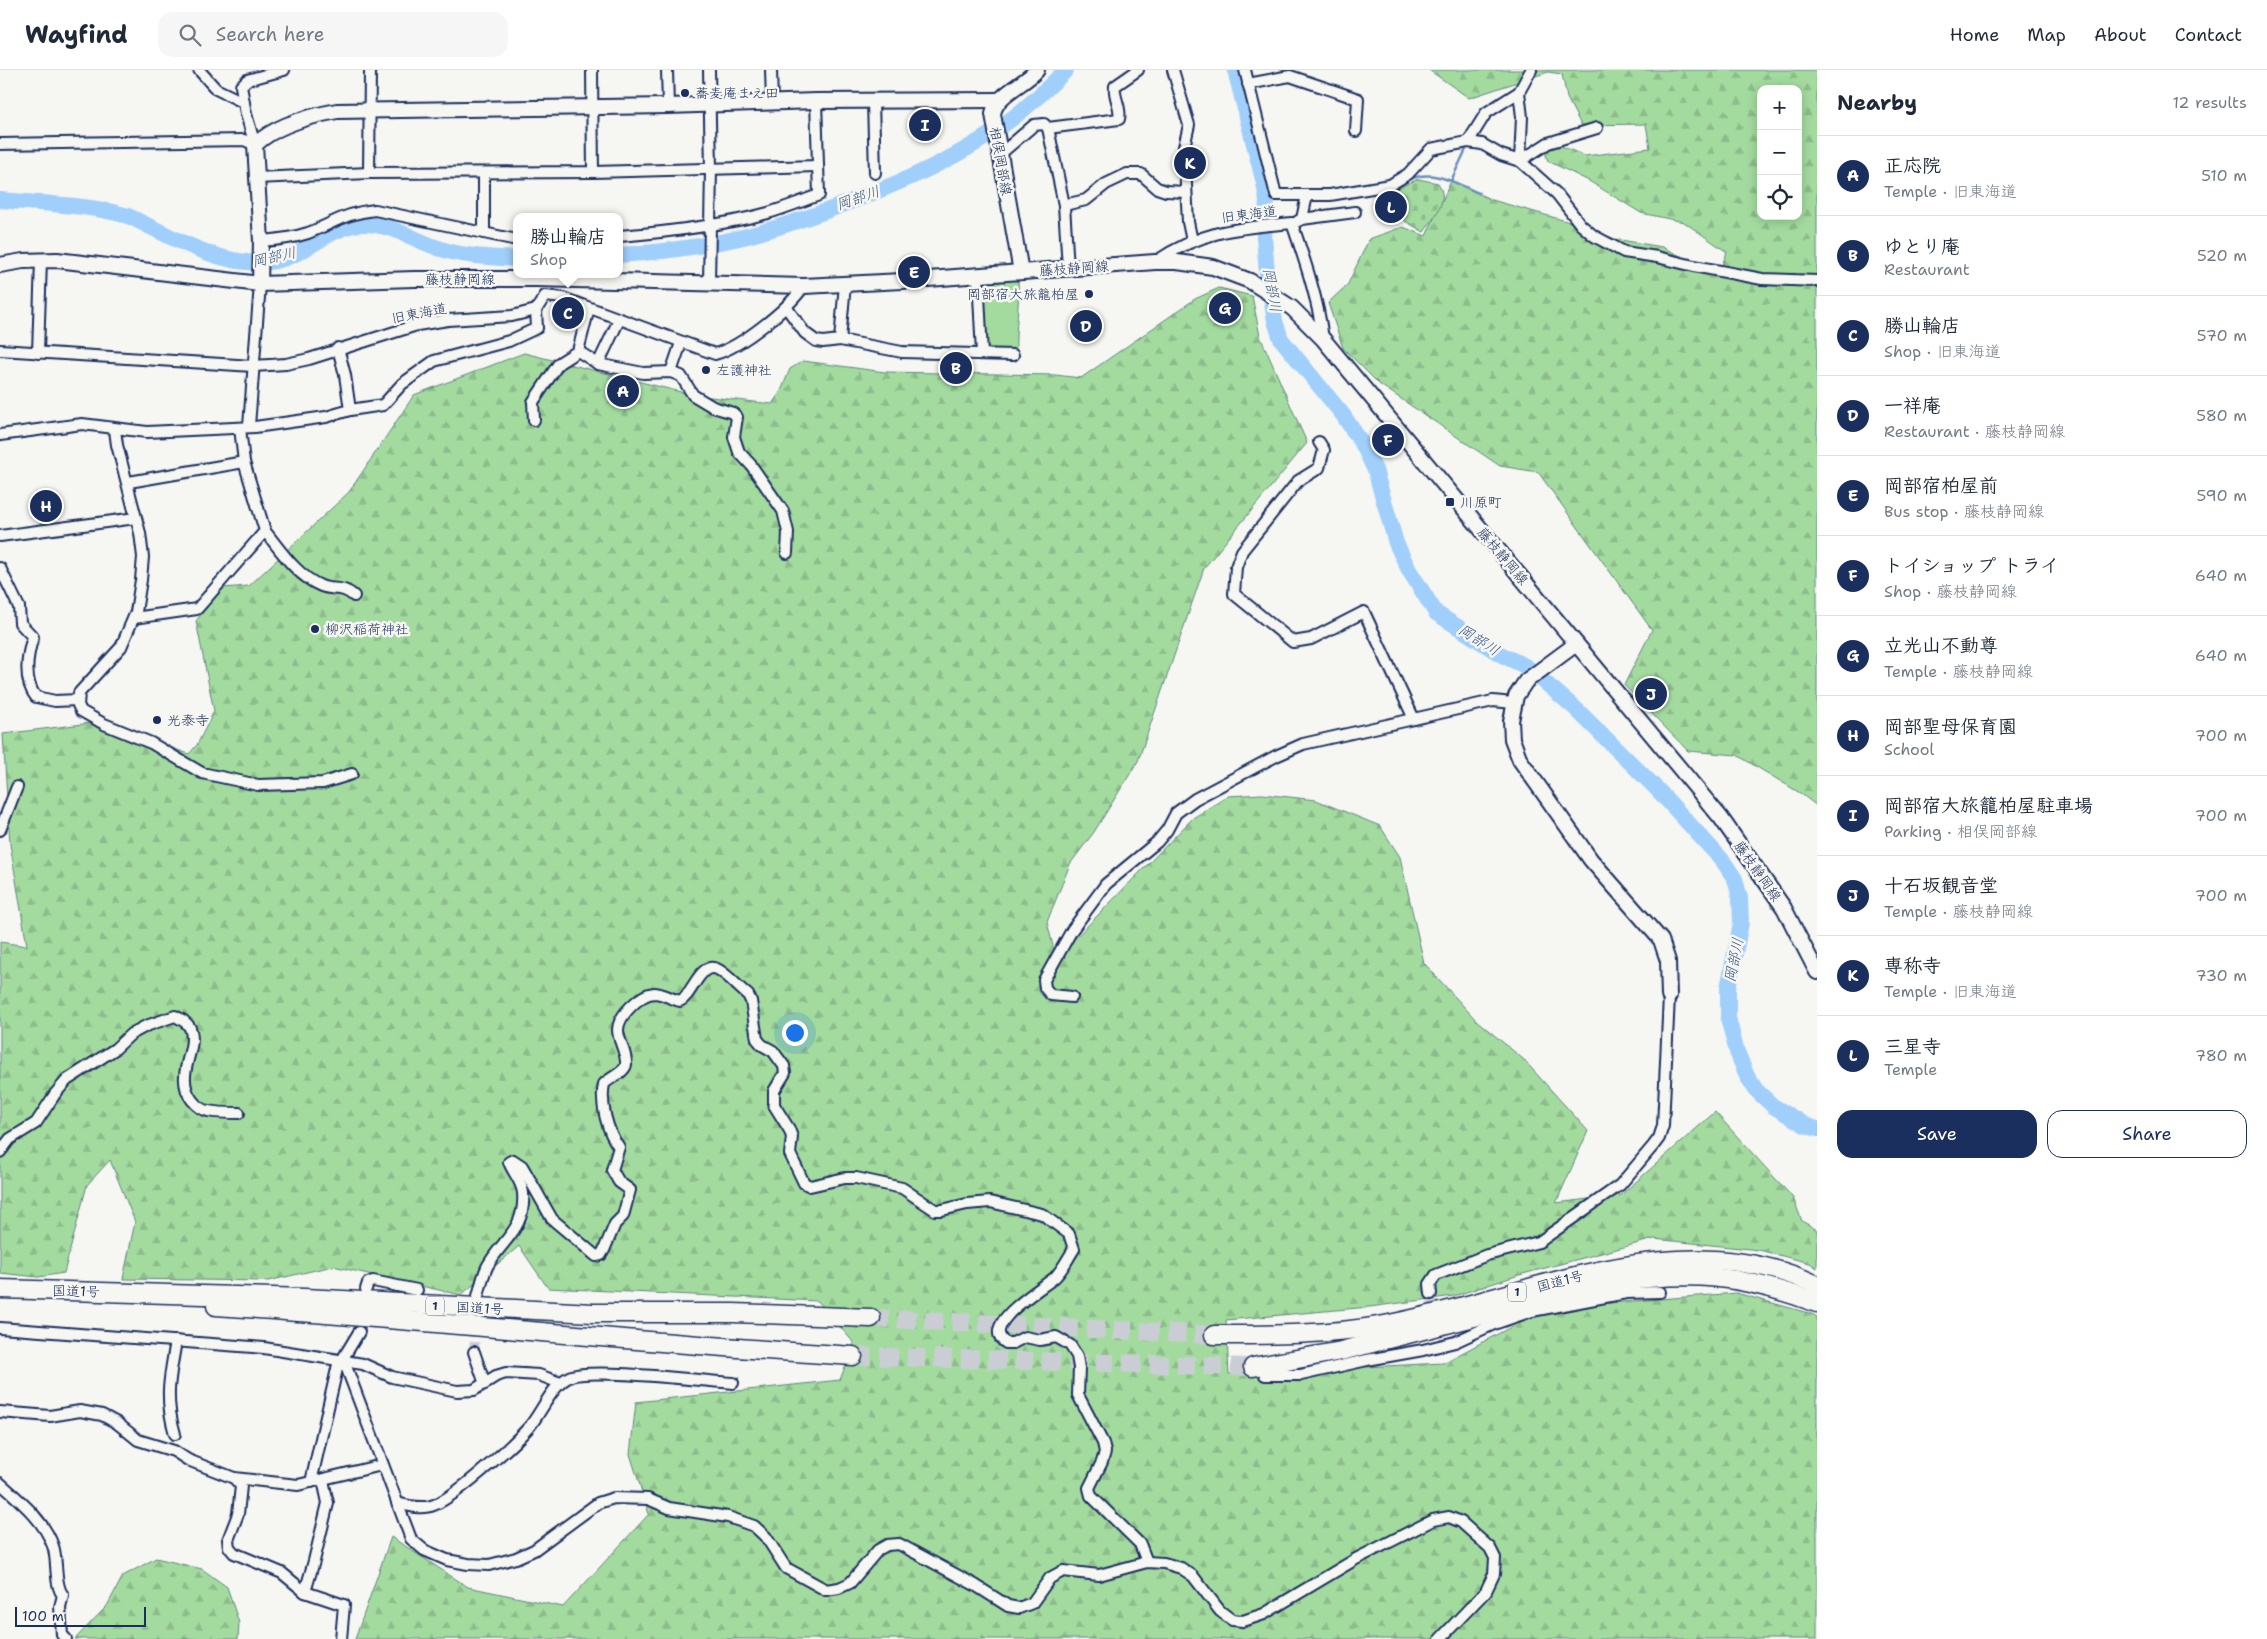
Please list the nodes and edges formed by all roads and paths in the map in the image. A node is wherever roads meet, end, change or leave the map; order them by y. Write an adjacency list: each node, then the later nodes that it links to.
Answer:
1 (199, 70): 19 (street)
2 (284, 70): 13 (street)
3 (370, 70): 25 (street)
4 (592, 70): 24 (street)
5 (667, 70): 23 (street)
6 (709, 70): 22 (street)
7 (772, 70): 21 (street)
8 (1037, 70): 17 (main road)
9 (1138, 70): 26 (street)
10 (1173, 70): 41 (street)
11 (1245, 70): 15 (street)
12 (1531, 70): 16 (street)
13 (271, 71): 19 (street)
14 (1290, 73): 15 (street); 28 (street)
15 (1248, 84): 42 (street)
16 (1519, 92): 29 (street); 33 (street)
17 (999, 100): 20 (main road); 32 (main road, 相俣岡部線)
18 (816, 101): 20 (main road); 21 (main road); 34 (street)
19 (243, 102): 31 (street)
20 (873, 102): 39 (street)
21 (772, 103): 22 (main road)
22 (709, 105): 23 (main road); 35 (street)
23 (668, 106): 24 (main road)
24 (592, 107): 25 (main road); 36 (street)
25 (369, 111): 31 (main road); 37 (street)
26 (1048, 128): 32 (street); 43 (street)
27 (1597, 128): 33 (street)
28 (1356, 132)
29 (1468, 142): 33 (street); 42 (street)
30 (0, 144): 31 (street)
31 (255, 144): 40 (main road)
32 (998, 149): 56 (main road, 相俣岡部線)
33 (1520, 161): 60 (street)
34 (817, 166): 35 (street); 46 (street)
35 (711, 169): 36 (street); 46 (street)
36 (592, 172): 38 (street)
37 (370, 173): 38 (street); 40 (street)
38 (484, 173): 47 (street)
39 (875, 173)
40 (256, 178): 50 (main road)
41 (1186, 192): 43 (street); 51 (street)
42 (1306, 200): 45 (street)
43 (1064, 205): 55 (street)
44 (1355, 212): 45 (street)
45 (1297, 221): 51 (street, 旧東海道); 69 (street, 旧東海道)
46 (711, 224): 48 (street); 61 (street)
47 (484, 233): 49 (street); 50 (street)
48 (623, 236)
49 (513, 239)
50 (261, 241): 58 (main road)
51 (1192, 241): 53 (street, 旧東海道)
52 (41, 260): 54 (main road, 藤枝静岡線); 58 (main road, 藤枝静岡線); 75 (street)
53 (1155, 262): 55 (main road, 藤枝静岡線); 69 (main road, 藤枝静岡線)
54 (0, 265)
55 (1068, 268): 56 (main road, 藤枝静岡線)
56 (1021, 272): 57 (main road, 藤枝静岡線)
57 (978, 276): 62 (main road, 藤枝静岡線); 76 (street)
58 (260, 279): 59 (main road, 藤枝静岡線); 79 (street)
59 (536, 279): 61 (main road, 藤枝静岡線); 64 (street)
60 (1817, 281)
61 (709, 283): 63 (main road, 藤枝静岡線)
62 (845, 284): 63 (main road, 藤枝静岡線); 70 (street)
63 (804, 286): 65 (street)
64 (544, 296): 66 (street); 67 (street)
65 (786, 307): 70 (street); 71 (street)
66 (589, 308): 68 (street); 74 (street)
67 (536, 310): 72 (street, 旧東海道); 81 (street)
68 (619, 320): 71 (street); 78 (street)
69 (1323, 339): 96 (main road, 藤枝静岡線)
70 (840, 340): 76 (street)
71 (681, 343): 80 (street)
72 (338, 348): 79 (street, 旧東海道); 81 (street)
73 (0, 350): 75 (street, 旧東海道)
74 (578, 350): 78 (street); 82 (street)
75 (38, 353): 79 (street, 旧東海道)
76 (982, 354): 77 (street)
77 (1013, 354)
78 (598, 364): 80 (street)
79 (253, 366): 83 (street)
80 (671, 372): 92 (street)
81 (350, 410): 83 (street)
82 (534, 420)
83 (245, 427): 84 (street); 87 (street)
84 (115, 430): 85 (street); 88 (street)
85 (0, 435)
86 (1319, 442): 99 (street)
87 (244, 462): 88 (street); 90 (street)
88 (128, 482): 89 (street)
89 (136, 518): 91 (street); 95 (street)
90 (265, 532): 94 (street); 95 (street)
91 (0, 536)
92 (786, 553)
93 (0, 568): 97 (street)
94 (354, 596)
95 (134, 618): 97 (street)
96 (1576, 644): 98 (main road); 103 (main road, 藤枝静岡線)
97 (78, 700): 100 (street)
98 (1513, 703): 99 (street); 104 (main road)
99 (1414, 719): 105 (street)
100 (352, 774)
101 (17, 787): 102 (street)
102 (0, 830)
103 (1817, 972)
104 (1669, 996): 113 (street)
105 (1072, 997)
106 (239, 1113): 107 (street)
107 (0, 1152)
108 (1817, 1285): 120 (highway, 国道1号 / 1)
109 (0, 1289): 117 (highway, 国道1号 / 1)
110 (366, 1289): 111 (street)
111 (416, 1290)
112 (1660, 1292): 125 (street)
113 (1431, 1294)
114 (477, 1300): 137 (street)
115 (0, 1301): 123 (highway, 国道1号 / 1)
116 (1817, 1303): 125 (highway, 国道1号 / 1)
117 (871, 1318)
118 (0, 1328): 121 (street)
119 (359, 1332): 124 (street)
120 (1214, 1335)
121 (176, 1341): 124 (street); 130 (street)
122 (474, 1352): 128 (street)
123 (853, 1356)
124 (342, 1360): 128 (street); 131 (street); 134 (street)
125 (1259, 1371)
126 (560, 1382): 127 (street); 128 (street); 136 (street)
127 (733, 1383)
128 (486, 1384)
129 (0, 1412): 132 (street)
130 (175, 1434)
131 (382, 1465): 133 (street); 136 (street)
132 (234, 1478): 134 (street); 138 (street)
133 (323, 1480): 134 (street); 138 (street)
134 (310, 1482)
135 (0, 1483): 139 (street)
136 (397, 1503): 137 (street)
137 (1147, 1562): 141 (street)
138 (305, 1592): 140 (street)
139 (66, 1639)
140 (340, 1639)
141 (1440, 1639)

